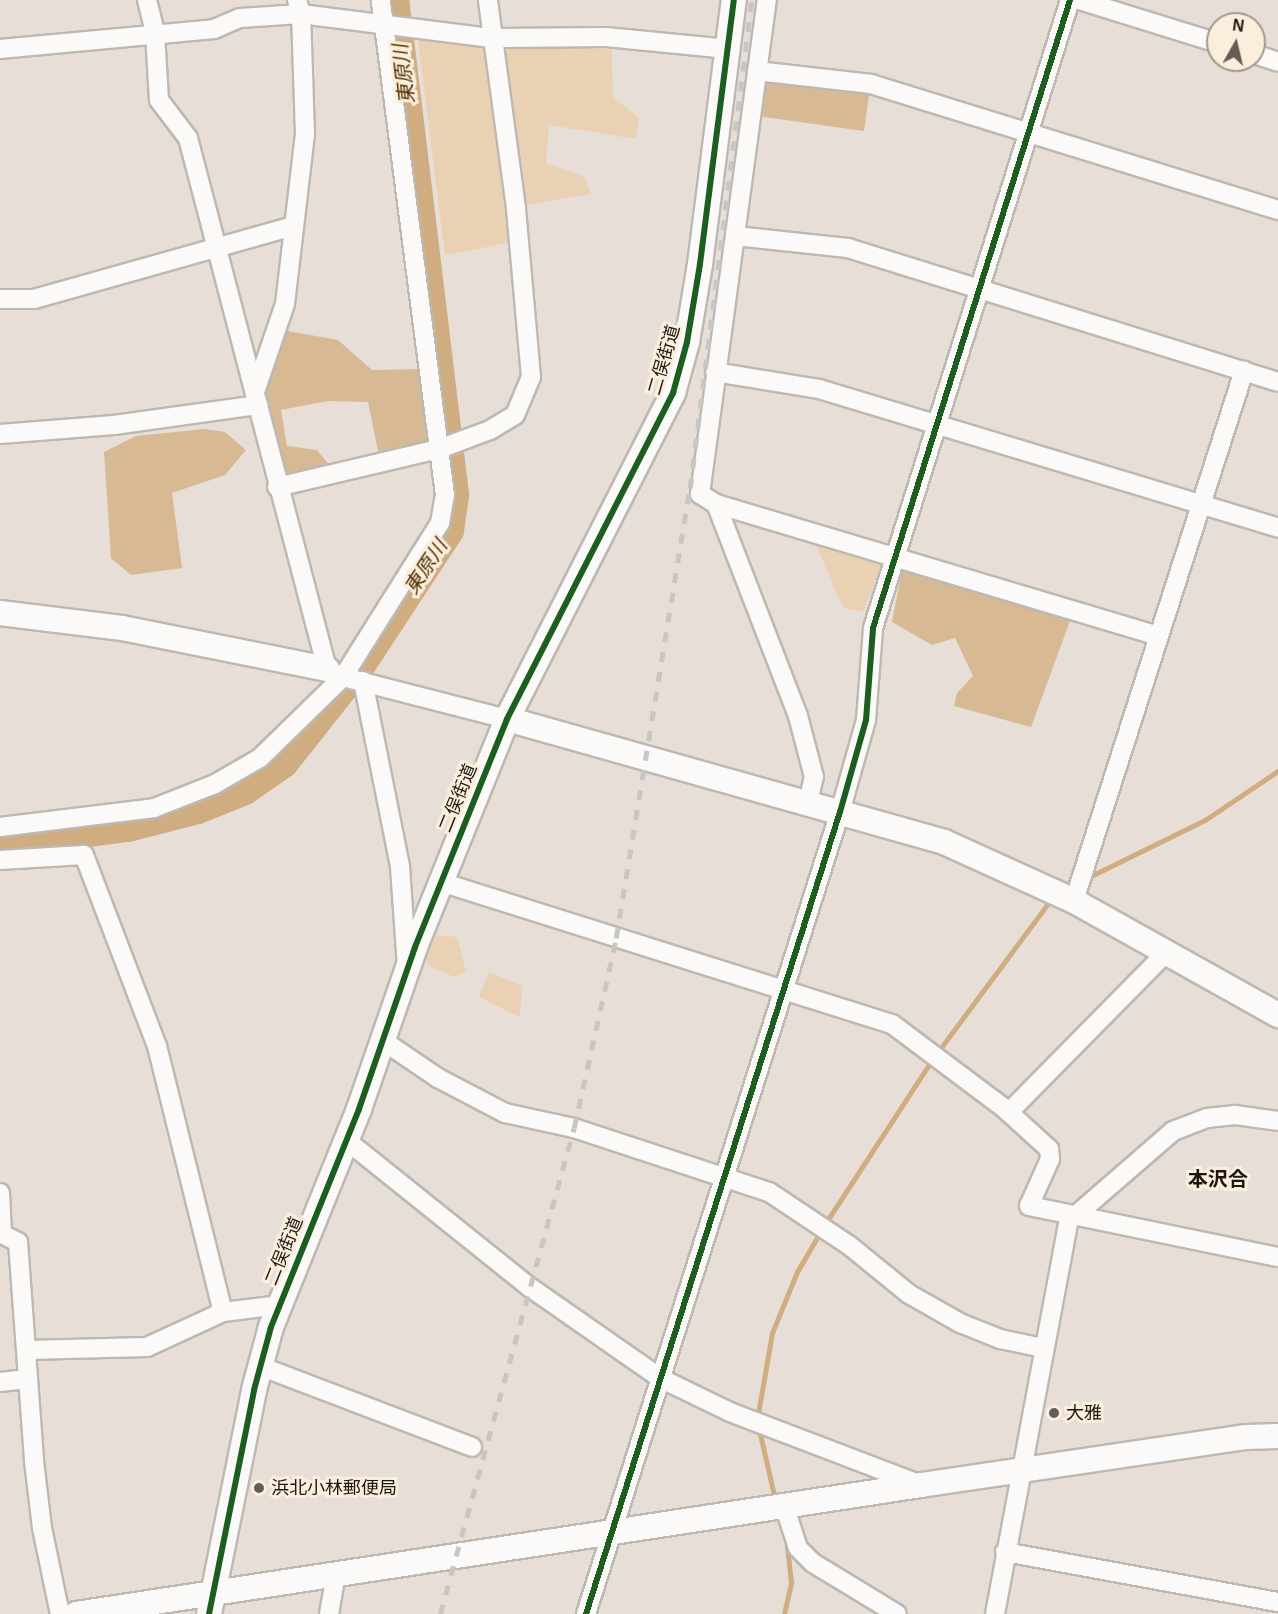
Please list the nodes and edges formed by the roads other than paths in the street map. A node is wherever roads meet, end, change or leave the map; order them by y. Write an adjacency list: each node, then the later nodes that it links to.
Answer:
1 (147, 0): 10 (street)
2 (381, 0): 9 (street)
3 (488, 0): 11 (street)
4 (734, 0): 14 (street, 二俣街道)
5 (767, 0): 15 (street)
6 (1070, 0): 16 (street)
7 (1079, 0): 12 (street)
8 (299, 7): 9 (street); 10 (street); 18 (street)
9 (393, 23): 11 (street); 29 (street)
10 (155, 33): 13 (street); 20 (street)
11 (491, 38): 14 (street); 29 (street)
12 (1206, 39)
13 (0, 49)
14 (728, 49): 38 (street, 二俣街道)
15 (757, 71): 16 (street); 19 (street)
16 (1028, 134): 17 (street); 21 (street)
17 (1278, 210)
18 (294, 226): 20 (street); 26 (street)
19 (735, 236): 21 (street); 24 (street)
20 (215, 246): 22 (street); 26 (street)
21 (979, 289): 23 (street); 27 (street)
22 (0, 299)
23 (1244, 371): 25 (street); 31 (street)
24 (715, 372): 27 (street); 32 (street)
25 (1278, 382)
26 (258, 397): 28 (street); 30 (street)
27 (938, 425): 31 (street); 34 (street)
28 (0, 434)
29 (439, 449): 30 (street); 37 (street)
30 (277, 487): 37 (street)
31 (1200, 503): 33 (street); 36 (street)
32 (716, 504): 34 (street); 39 (street)
33 (1278, 528)
34 (895, 559): 36 (street); 40 (street)
35 (0, 614): 37 (street)
36 (1159, 636): 44 (street)
37 (348, 677): 38 (street); 41 (street); 46 (street)
38 (507, 719): 39 (street); 43 (street, 二俣街道)
39 (808, 802): 40 (street)
40 (840, 812): 44 (street); 47 (street)
41 (0, 827)
42 (0, 860): 58 (street)
43 (441, 882): 46 (street, 二俣街道); 47 (street)
44 (1074, 901): 45 (street)
45 (1166, 953): 48 (street); 50 (street)
46 (408, 967): 49 (street, 二俣街道)
47 (782, 988): 50 (street); 53 (street)
48 (1278, 1015)
49 (382, 1040): 52 (street, 二俣街道); 53 (street)
50 (1009, 1112): 55 (street)
51 (1278, 1121): 55 (street)
52 (346, 1140): 57 (street, 二俣街道); 62 (street)
53 (723, 1175): 59 (street); 62 (street)
54 (0, 1193): 60 (street)
55 (1072, 1217): 56 (street); 59 (street)
56 (1278, 1257)
57 (279, 1305): 58 (street); 61 (street, 二俣街道)
58 (223, 1312): 60 (street)
59 (1043, 1348): 67 (street)
60 (27, 1350): 63 (street)
61 (260, 1366): 66 (street); 74 (street, 二俣街道)
62 (660, 1378): 68 (street); 70 (street)
63 (28, 1379): 64 (street); 75 (street)
64 (0, 1382)
65 (1278, 1435): 67 (street)
66 (472, 1447)
67 (1022, 1471): 68 (street); 71 (street)
68 (921, 1485): 69 (street)
69 (784, 1505): 70 (street); 79 (street)
70 (611, 1533): 72 (street); 78 (street)
71 (1005, 1552): 73 (street); 80 (street)
72 (336, 1574): 74 (street); 77 (street)
73 (1278, 1602)
74 (211, 1603): 76 (street)
75 (60, 1614)
76 (76, 1614)
77 (328, 1614)
78 (586, 1614)
79 (897, 1614)
80 (995, 1614)

